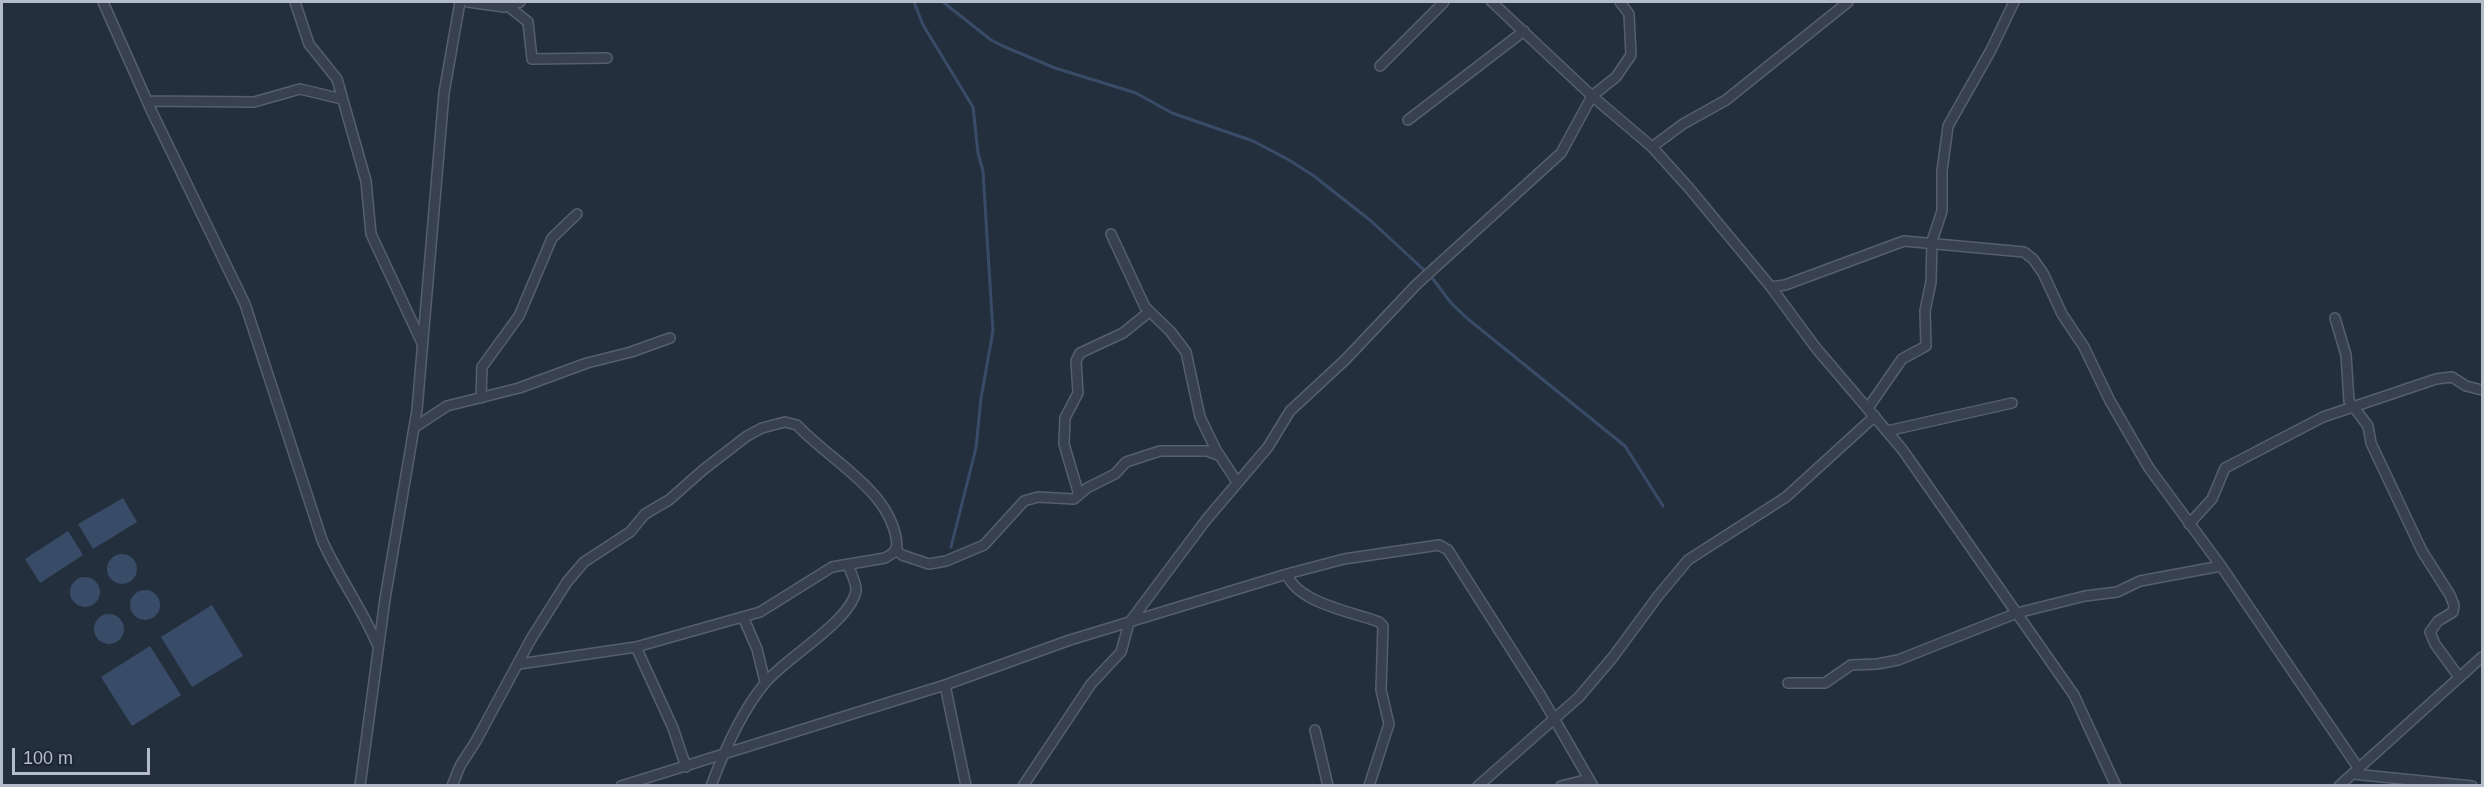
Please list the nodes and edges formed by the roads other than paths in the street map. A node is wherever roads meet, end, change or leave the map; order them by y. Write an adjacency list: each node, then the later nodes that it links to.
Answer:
1 (103, 2): 17 (street)
2 (295, 2): 16 (street)
3 (460, 2): 27 (street)
4 (468, 2): 11 (street)
5 (520, 2): 11 (street)
6 (1444, 2): 14 (street)
7 (1492, 2): 12 (street)
8 (1620, 2): 15 (street)
9 (1848, 2): 19 (street)
10 (2015, 3): 22 (street)
11 (508, 6): 13 (street)
12 (1524, 31): 15 (street); 18 (street)
13 (607, 58)
14 (1380, 66)
15 (1592, 96): 19 (street); 36 (street)
16 (342, 99): 17 (street); 27 (street)
17 (147, 101): 46 (street)
18 (1408, 120)
19 (1652, 147): 23 (street)
20 (577, 214): 29 (street)
21 (1112, 234): 24 (street)
22 (1932, 241): 23 (street); 32 (street); 38 (street)
23 (1771, 287): 32 (street)
24 (1149, 312): 35 (street); 37 (street)
25 (2335, 318): 31 (street)
26 (670, 338): 29 (street)
27 (423, 345): 33 (street)
28 (2482, 390): 31 (street)
29 (481, 398): 33 (street)
30 (2012, 403): 34 (street)
31 (2354, 406): 38 (street); 50 (street)
32 (1872, 412): 34 (street); 54 (street)
33 (415, 427): 46 (street)
34 (1887, 431): 43 (street)
35 (1218, 455): 36 (street); 37 (street)
36 (1237, 482): 45 (street)
37 (1079, 495): 39 (street)
38 (2189, 524): 41 (street)
39 (896, 550): 40 (street); 49 (street)
40 (848, 564): 44 (street); 51 (street)
41 (2221, 567): 43 (street); 58 (street)
42 (1287, 574): 45 (street); 54 (street); 68 (street)
43 (2017, 613): 52 (street); 71 (street)
44 (743, 617): 47 (street); 51 (street)
45 (1129, 623): 53 (street); 66 (street)
46 (378, 646): 61 (street)
47 (636, 647): 49 (street); 57 (street)
48 (2482, 657): 50 (street)
49 (519, 664): 62 (street)
50 (2459, 677): 58 (street)
51 (765, 682): 56 (street)
52 (1788, 683)
53 (945, 685): 56 (street); 65 (street)
54 (1553, 721): 60 (street); 69 (street)
55 (1315, 730): 67 (street)
56 (725, 755): 57 (street); 59 (street)
57 (686, 767): 63 (street)
58 (2356, 771): 72 (street); 73 (street)
59 (713, 782): 64 (street)
60 (1591, 782): 70 (street)
61 (360, 786)
62 (452, 786)
63 (621, 786)
64 (722, 786)
65 (966, 786)
66 (1023, 786)
67 (1328, 786)
68 (1369, 786)
69 (1478, 786)
70 (1561, 786)
71 (2116, 786)
72 (2339, 786)
73 (2472, 786)

